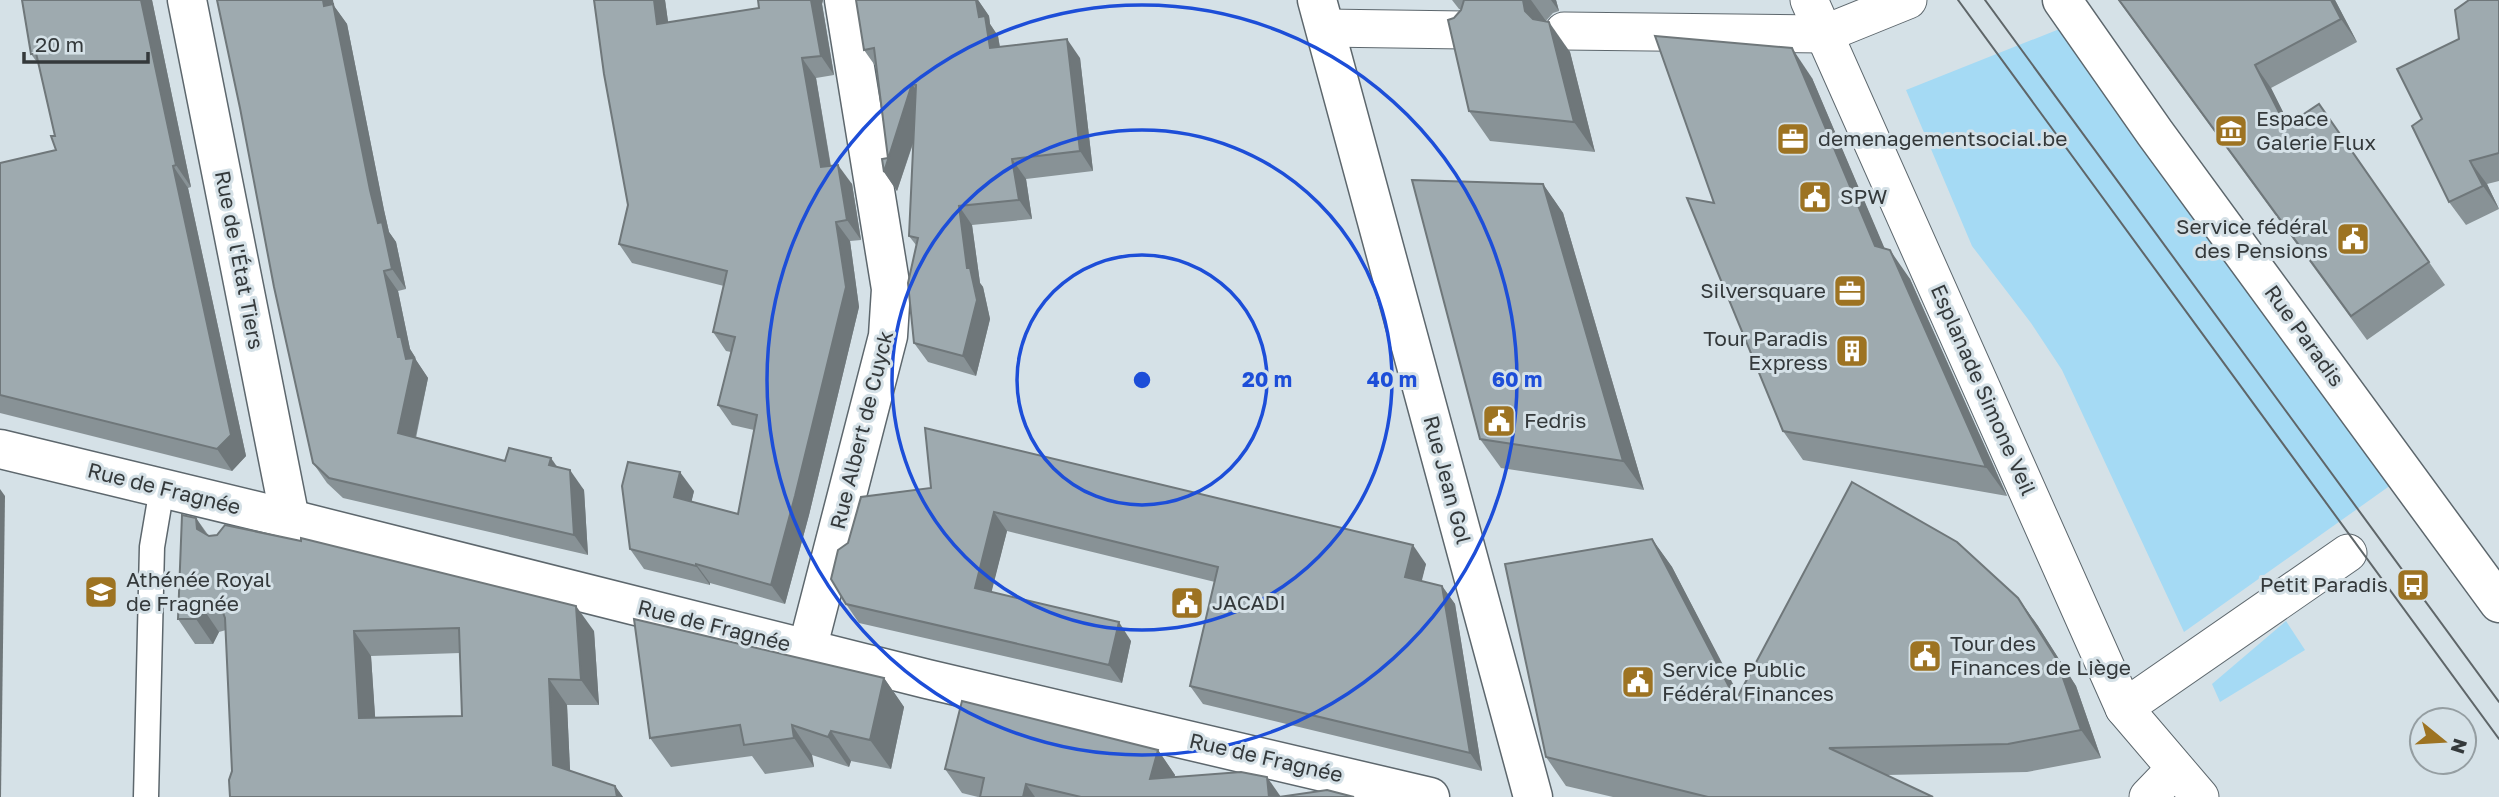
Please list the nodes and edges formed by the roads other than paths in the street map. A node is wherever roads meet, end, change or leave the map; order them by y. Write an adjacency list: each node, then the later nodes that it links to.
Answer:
1 (187, 0): 12 (street, Rue de l'État Tiers)
2 (844, 0): 15 (street, Rue Albert de Cuyck)
3 (1809, 0): 9 (street, Esplanade Simone Veil)
4 (1908, 0): 9 (street)
5 (2062, 0): 14 (street, Rue Paradis)
6 (1321, 14): 7 (street); 20 (street, Rue Jean Gol)
7 (1464, 30)
8 (1564, 31): 9 (street)
9 (1824, 34): 16 (street, Esplanade Simone Veil)
10 (0, 449): 11 (street, Rue de Fragnée)
11 (162, 488): 12 (street, Rue de Fragnée); 18 (lane)
12 (290, 519): 15 (street, Rue de Fragnée)
13 (2348, 553): 16 (street)
14 (2499, 603)
15 (807, 649): 19 (street, Rue de Fragnée)
16 (2124, 708): 17 (street, Esplanade Simone Veil)
17 (2175, 769): 21 (street); 22 (street, Esplanade Simone Veil)
18 (146, 797)
19 (1430, 797)
20 (1533, 797)
21 (2148, 797)
22 (2200, 797)

